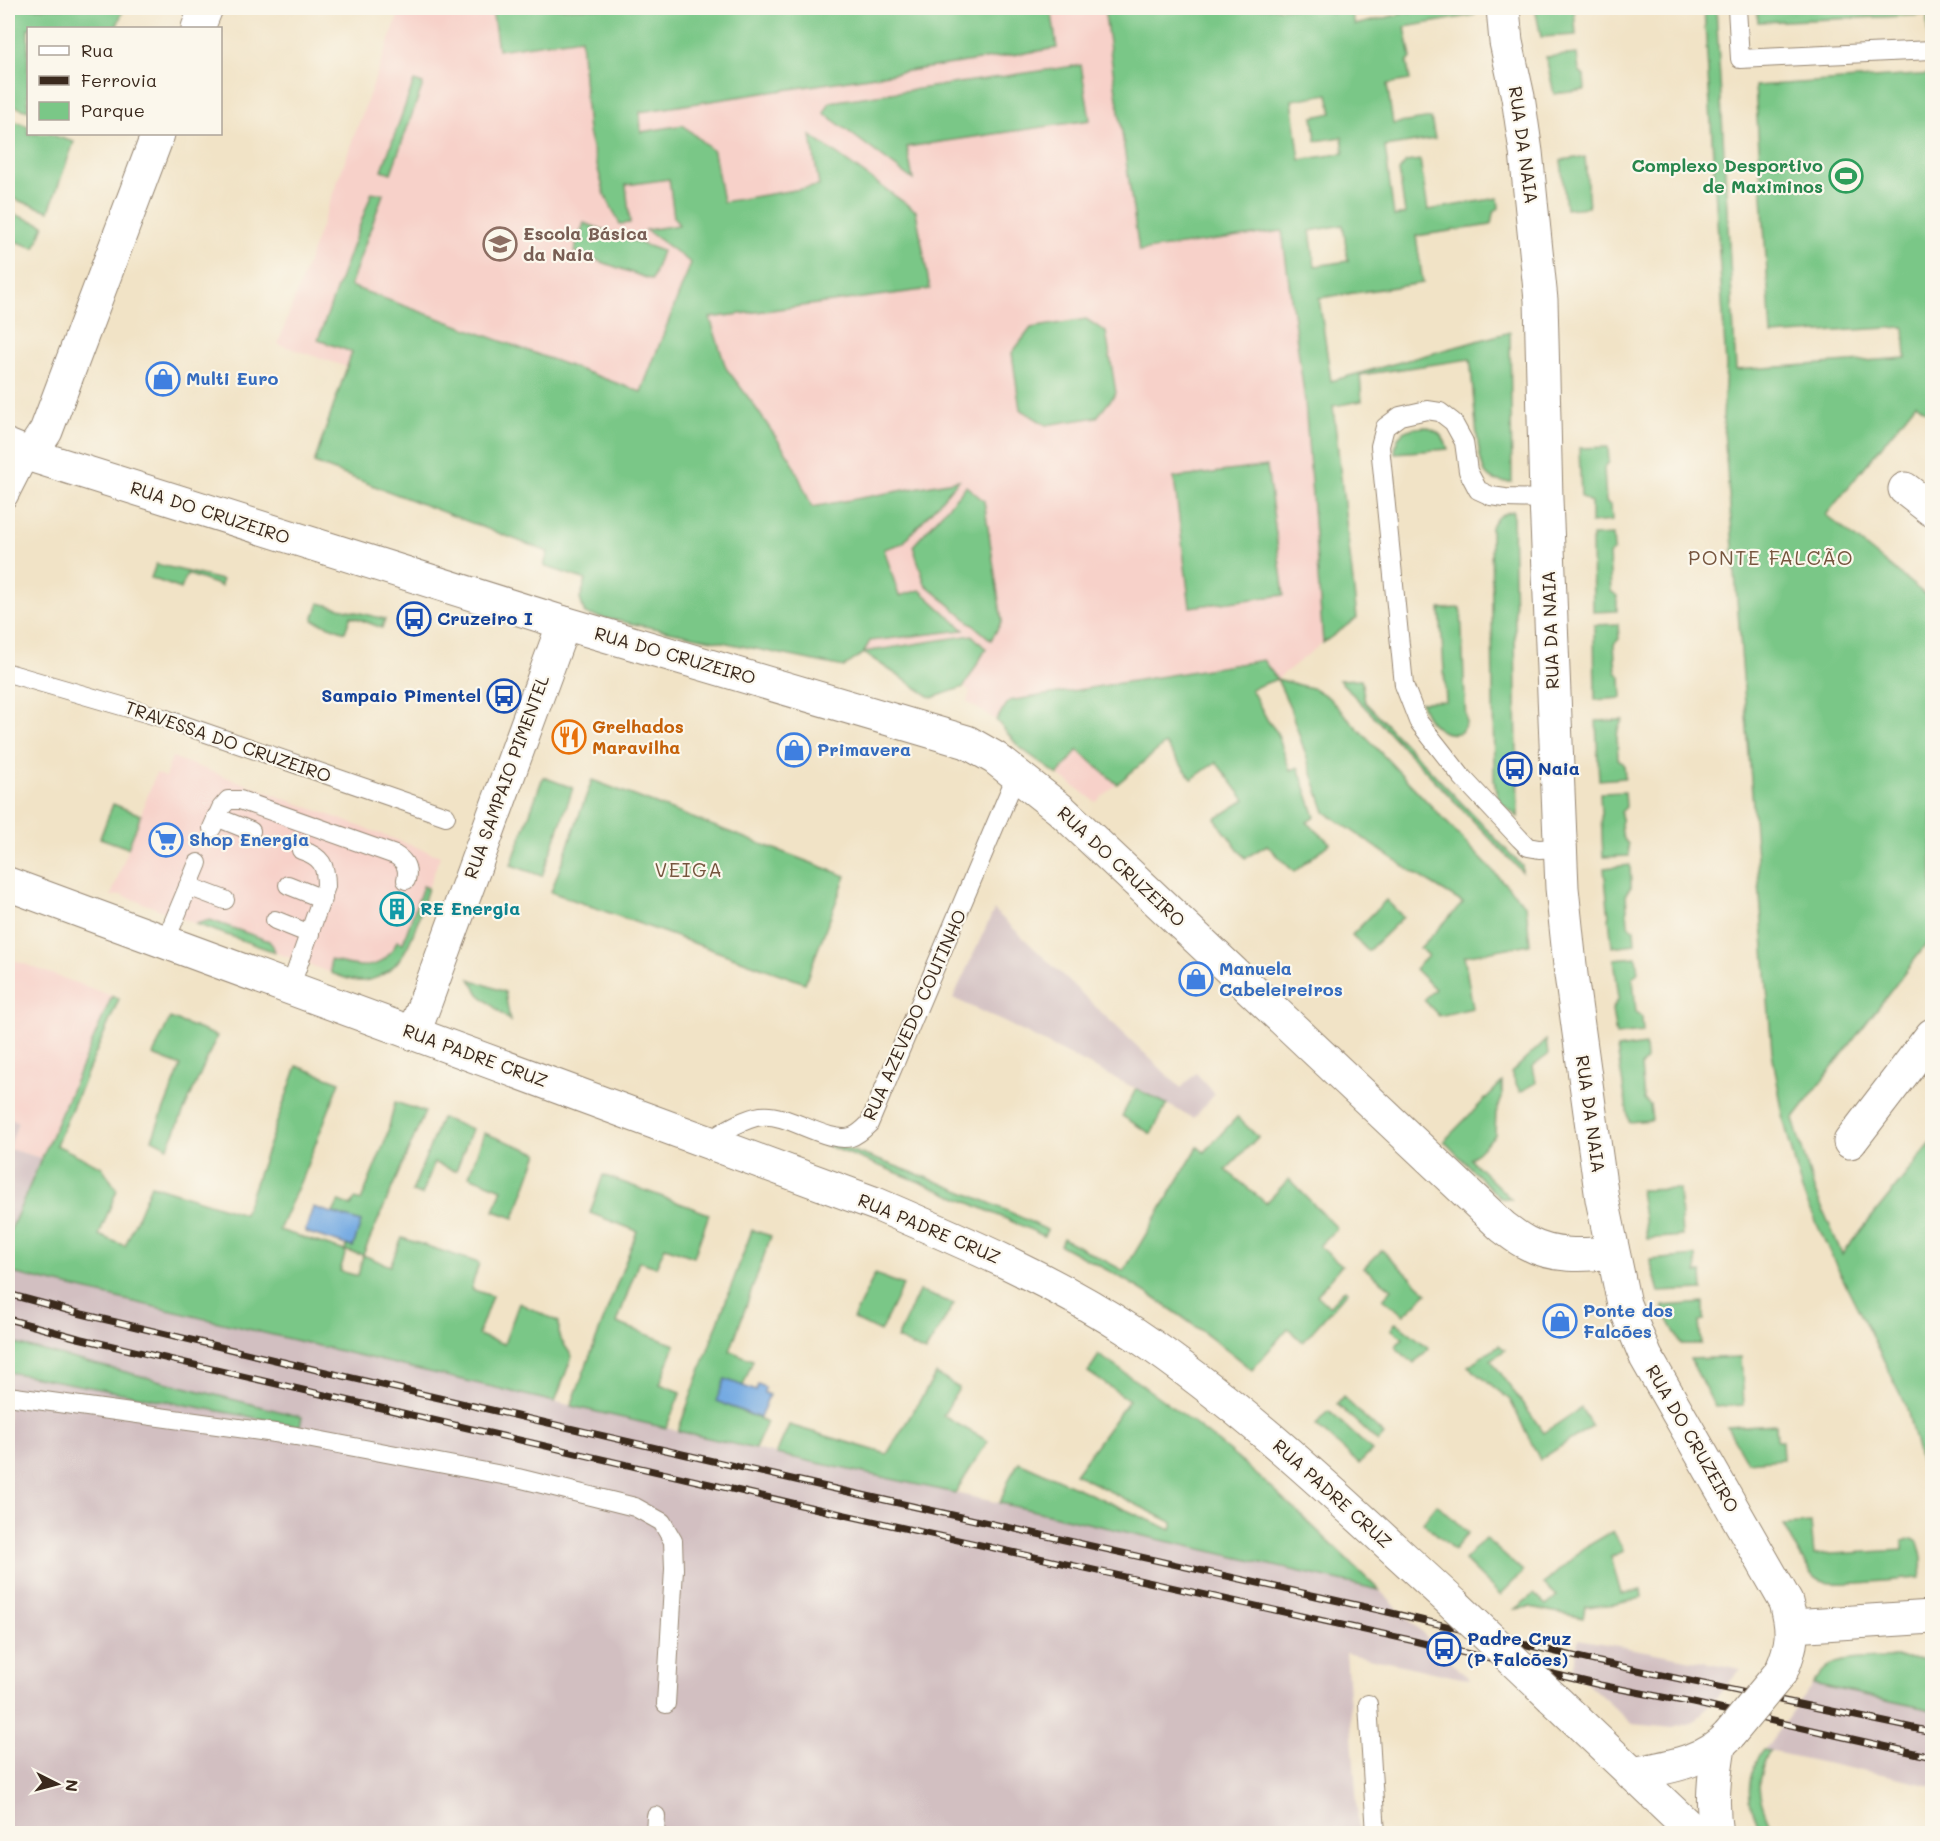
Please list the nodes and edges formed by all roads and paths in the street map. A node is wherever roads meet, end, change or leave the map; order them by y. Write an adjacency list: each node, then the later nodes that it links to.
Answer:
1 (206, 8): 4 (street)
2 (1503, 8): 10 (street, RUA DA NAIA)
3 (1737, 8): 5 (lane)
4 (198, 27)
5 (1932, 50)
6 (158, 135): 7 (street)
7 (19, 451): 9 (lane); 12 (street, RUA DO CRUZEIRO)
8 (1905, 489): 11 (street)
9 (8, 498)
10 (1546, 499): 17 (street, RUA DA NAIA); 17 (lane)
11 (1932, 510)
12 (564, 623): 14 (street, RUA DO CRUZEIRO); 30 (street, RUA SAMPAIO PIMENTEL)
13 (8, 673): 15 (lane, TRAVESSA DO CRUZEIRO)
14 (1016, 776): 32 (lane, RUA AZEVEDO COUTINHO); 34 (street, RUA DO CRUZEIRO)
15 (446, 816)
16 (251, 831): 20 (lane)
17 (1559, 848): 34 (street, RUA DA NAIA)
18 (301, 850): 24 (lane)
19 (198, 863): 23 (lane)
20 (406, 880)
21 (8, 884): 28 (street, RUA PADRE CRUZ)
22 (288, 885): 24 (lane)
23 (188, 886): 25 (lane); 28 (lane)
24 (323, 899): 27 (lane)
25 (225, 900)
26 (275, 920): 27 (lane)
27 (310, 934): 29 (lane)
28 (165, 942): 29 (street, RUA PADRE CRUZ)
29 (290, 988): 30 (street, RUA PADRE CRUZ)
30 (414, 1033): 32 (street, RUA PADRE CRUZ)
31 (1932, 1035): 33 (street)
32 (707, 1142): 41 (street, RUA PADRE CRUZ, bridge)
33 (1850, 1142)
34 (1612, 1252): 37 (street, RUA DO CRUZEIRO)
35 (8, 1396): 38 (lane)
36 (1932, 1617): 37 (street)
37 (1792, 1626): 40 (street, RUA DO CRUZEIRO, bridge)
38 (666, 1704)
39 (1368, 1704): 42 (lane)
40 (1724, 1741): 41 (street, RUA DO CRUZEIRO); 44 (street)
41 (1632, 1774): 43 (street, RUA PADRE CRUZ)
42 (1376, 1833)
43 (1696, 1833)
44 (1716, 1833)

